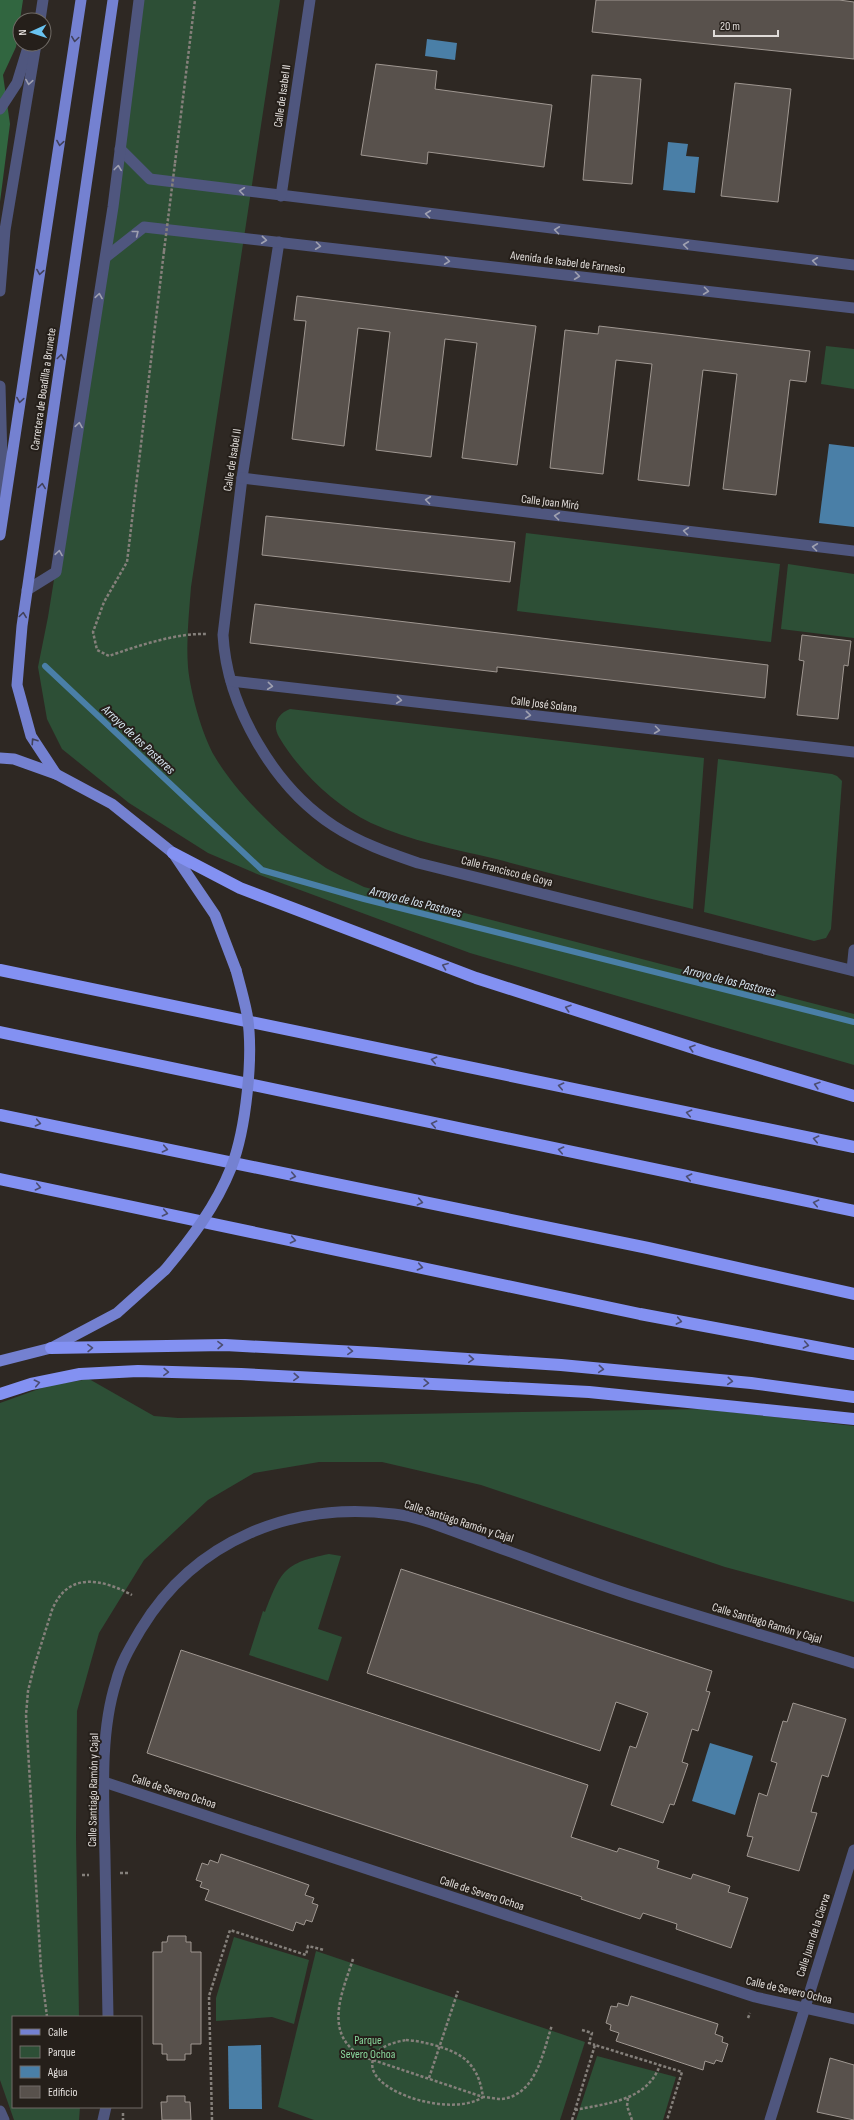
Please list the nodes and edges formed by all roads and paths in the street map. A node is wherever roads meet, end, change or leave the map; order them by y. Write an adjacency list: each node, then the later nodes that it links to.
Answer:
1 (81, 0): 21 (main road, Carretera de Boadilla a Brunete, one-way to 21)
2 (114, 0): 24 (main road, Carretera de Boadilla a Brunete, one-way to 2)
3 (139, 0): 11 (street)
4 (195, 0): 25 (path, bridge)
5 (310, 0): 12 (street, Calle de Isabel II)
6 (43, 1): 7 (street)
7 (40, 12)
8 (27, 52): 10 (street)
9 (35, 52): 13 (street, one-way to 13)
10 (0, 109)
11 (120, 149): 12 (street, one-way to 11); 15 (street, one-way to 11)
12 (281, 196): 16 (street, one-way to 12)
13 (2, 227): 17 (street)
14 (280, 242): 15 (street, Avenida de Isabel de Farnesio, one-way to 14); 18 (street, Avenida de Isabel de Farnesio, one-way to 18); 20 (street, Calle de Isabel II)
15 (106, 257): 24 (street, one-way to 15)
16 (854, 265)
17 (0, 291)
18 (854, 308)
19 (0, 386): 21 (street)
20 (242, 478): 23 (street, Calle Joan Miró, one-way to 20); 26 (street, Calle de Isabel II)
21 (3, 508): 22 (main road, Carretera de Boadilla a Brunete)
22 (0, 535)
23 (854, 552)
24 (27, 590): 29 (main road, Carretera de Boadilla a Brunete, one-way to 24)
25 (188, 635)
26 (231, 681): 27 (street, Calle José Solana, one-way to 27); 33 (street, Calle Francisco de Goya)
27 (854, 752)
28 (0, 758): 29 (main road)
29 (56, 774): 30 (main road)
30 (173, 853): 35 (highway, one-way to 30); 41 (main road, bridge)
31 (854, 950): 33 (street)
32 (0, 970): 37 (highway, one-way to 32)
33 (853, 971)
34 (0, 1032): 39 (highway, one-way to 34)
35 (854, 1096)
36 (0, 1115): 40 (highway, one-way to 40)
37 (854, 1148)
38 (0, 1178): 42 (highway, one-way to 42)
39 (854, 1211)
40 (854, 1294)
41 (51, 1348): 43 (main road); 45 (highway, one-way to 45)
42 (854, 1354)
43 (0, 1361)
44 (0, 1394): 46 (highway, one-way to 46)
45 (854, 1397)
46 (854, 1419)
47 (132, 1595): 55 (path)
48 (854, 1663): 49 (street, Calle Santiago Ramón y Cajal)
49 (104, 1782): 54 (street, Calle de Severo Ochoa); 56 (street, Calle Santiago Ramón y Cajal)
50 (854, 1850): 54 (street, Calle Juan de la Cierva)
51 (324, 1950): 76 (path)
52 (353, 1960): 62 (path)
53 (458, 1991): 61 (path)
54 (804, 2008): 57 (street, Calle de Severo Ochoa); 80 (street, Calle Juan de la Cierva)
55 (47, 2016)
56 (108, 2016)
57 (854, 2018)
58 (552, 2025): 66 (path)
59 (582, 2030): 60 (path)
60 (595, 2045): 63 (path); 71 (path)
61 (439, 2047): 62 (path); 64 (path); 66 (path)
62 (373, 2060): 64 (path); 65 (path)
63 (660, 2065): 67 (path); 79 (path)
64 (429, 2078): 66 (path)
65 (382, 2086)
66 (483, 2097): 68 (path)
67 (629, 2098): 71 (path); 78 (path)
68 (477, 2105)
69 (106, 2108): 74 (street)
70 (110, 2108): 75 (street)
71 (575, 2110): 77 (path)
72 (0, 2111): 73 (street)
73 (4, 2120)
74 (103, 2120)
75 (111, 2120)
76 (212, 2120)
77 (572, 2120)
78 (632, 2120)
79 (667, 2120)
80 (770, 2120)

